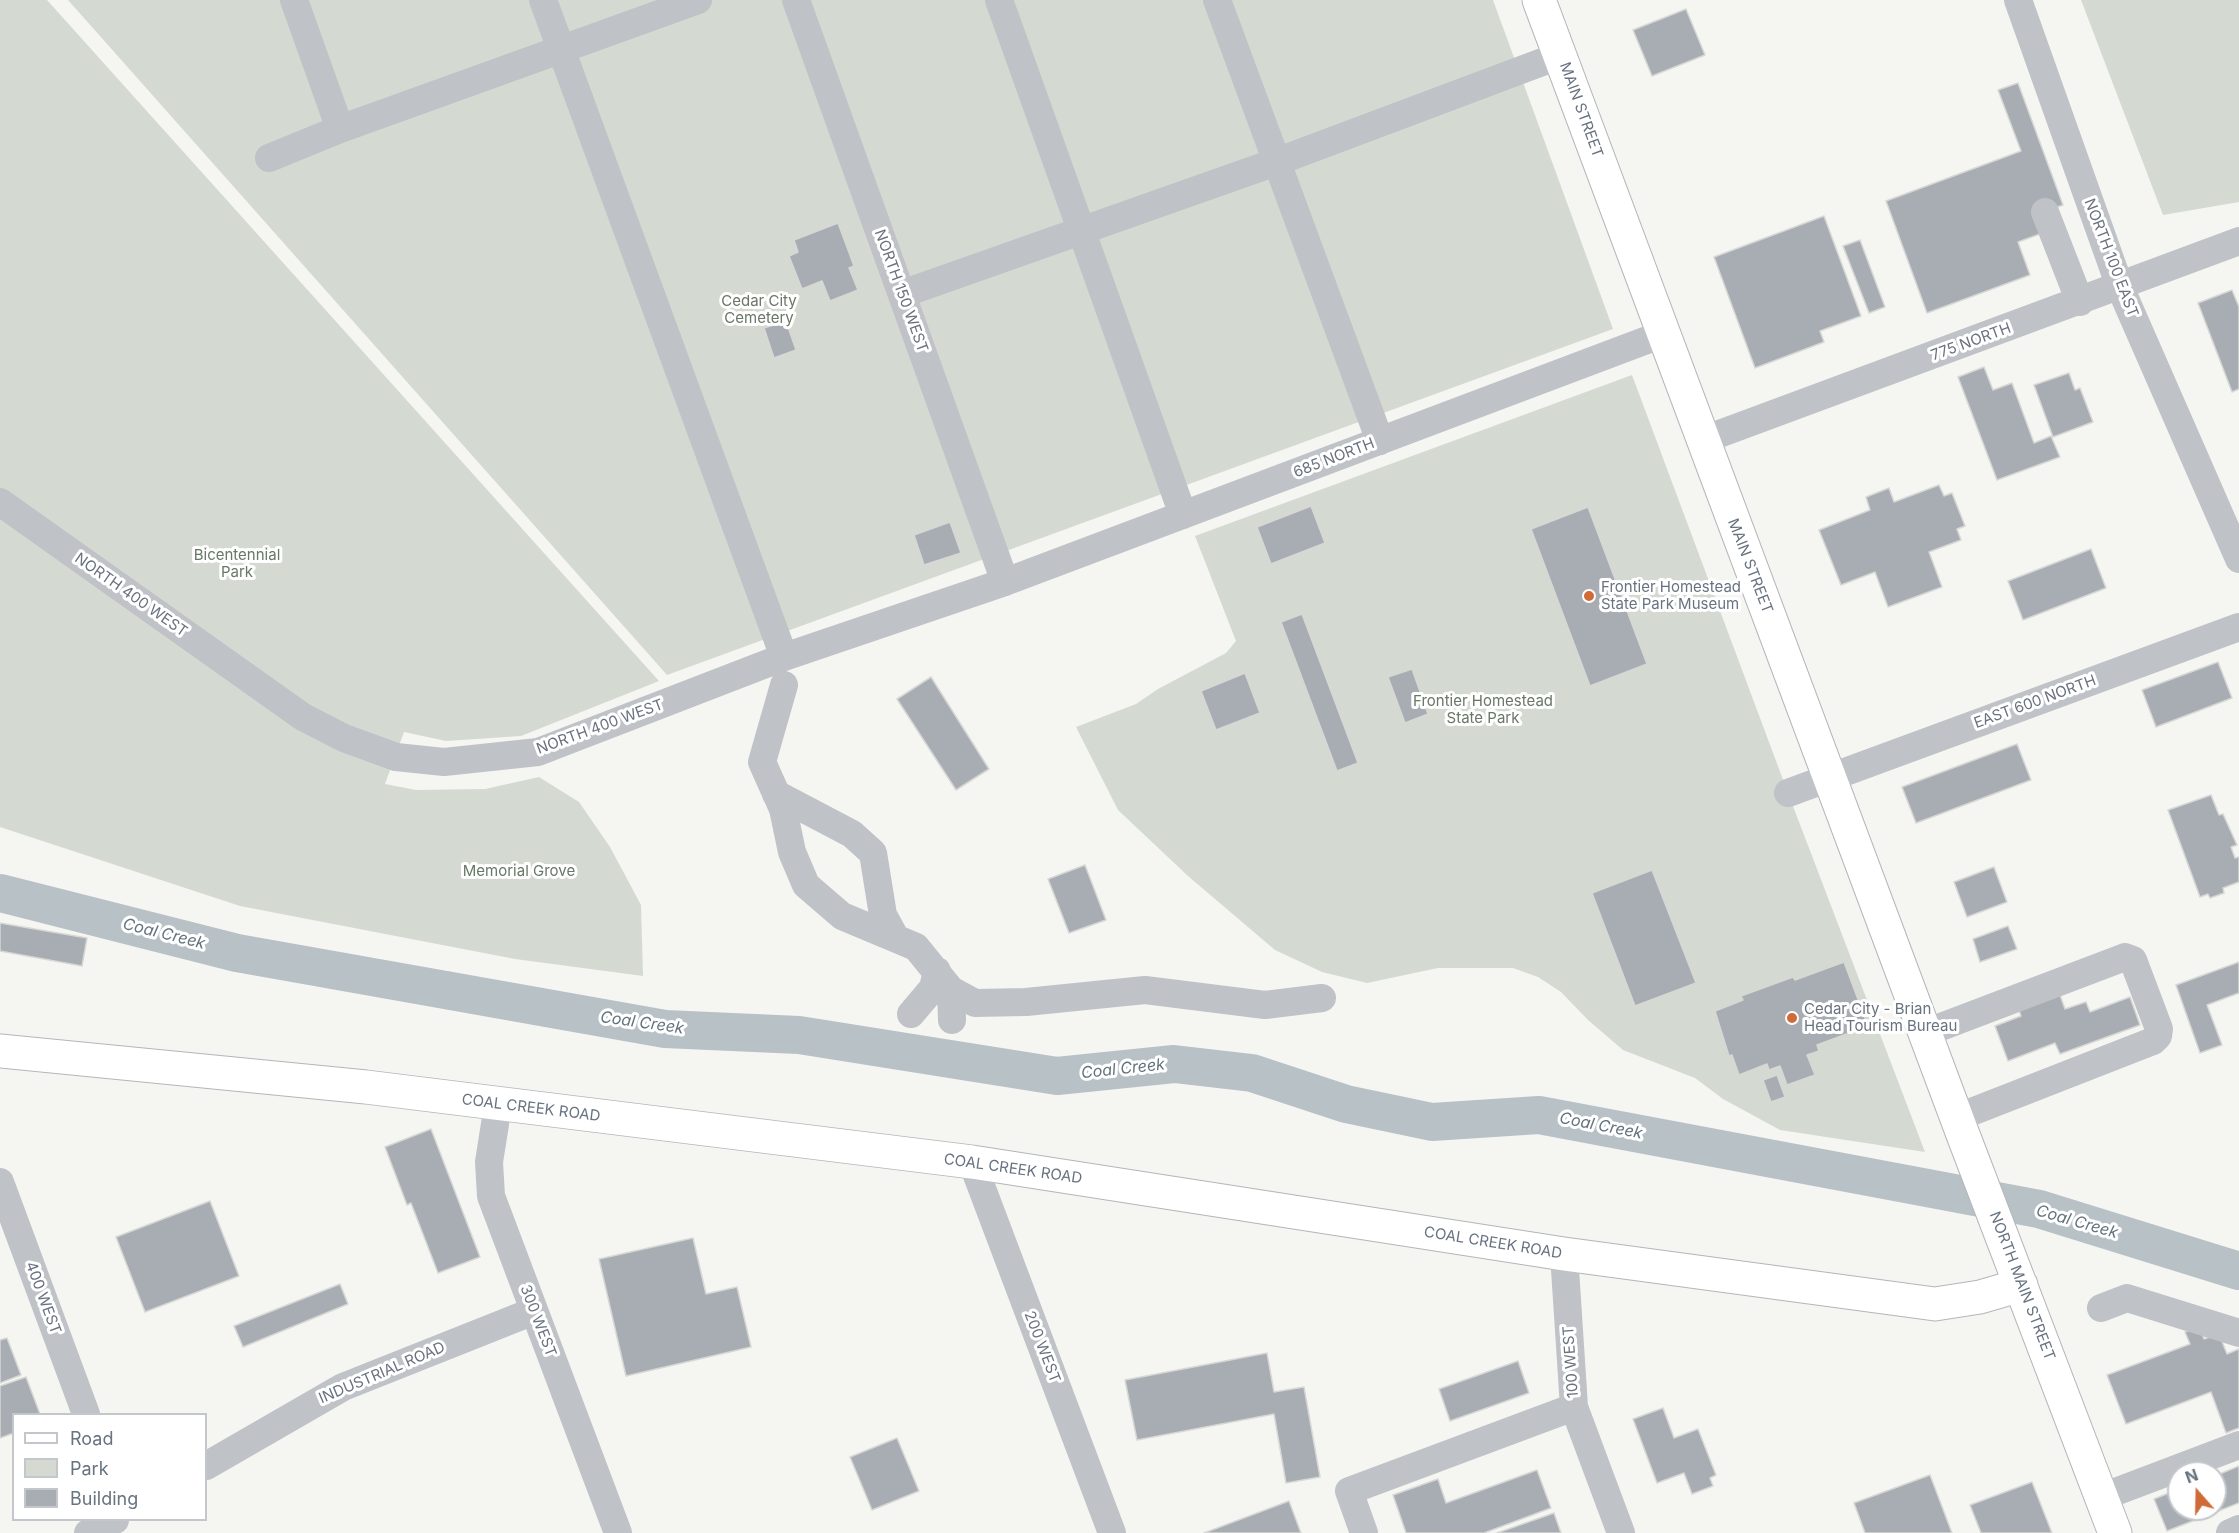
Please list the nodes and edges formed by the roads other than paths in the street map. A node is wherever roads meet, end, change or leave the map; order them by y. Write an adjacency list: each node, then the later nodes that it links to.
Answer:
1 (294, 0): 11 (street)
2 (543, 0): 9 (street)
3 (698, 0): 9 (street)
4 (796, 0): 18 (street, NORTH 150 WEST)
5 (999, 0): 15 (street)
6 (1217, 0): 13 (street)
7 (1539, 0): 10 (main road, MAIN STREET)
8 (2018, 0): 17 (street, NORTH 100 EAST)
9 (561, 50): 11 (street); 29 (street)
10 (1561, 55): 13 (street); 20 (main road, MAIN STREET)
11 (340, 129): 12 (street)
12 (269, 158)
13 (1276, 162): 15 (street); 22 (street)
14 (2045, 212): 19 (street)
15 (1082, 230): 18 (street); 25 (street)
16 (2239, 241): 17 (street, 775 NORTH)
17 (2120, 287): 19 (street, 775 NORTH); 24 (street, NORTH 100 EAST)
18 (902, 294): 27 (street, NORTH 150 WEST)
19 (2080, 302): 21 (street, 775 NORTH)
20 (1663, 334): 21 (main road, MAIN STREET); 22 (street, 685 NORTH)
21 (1703, 440): 30 (main road, MAIN STREET)
22 (1380, 441): 25 (street, 685 NORTH)
23 (0, 502): 29 (street, NORTH 400 WEST)
24 (2228, 507): 26 (street, NORTH 100 EAST)
25 (1183, 515): 27 (street, 685 NORTH)
26 (2239, 560)
27 (1005, 582): 29 (street, NORTH 400 WEST)
28 (2239, 627): 30 (street, EAST 600 NORTH)
29 (784, 671): 32 (street)
30 (1830, 777): 31 (street, EAST 600 NORTH); 38 (main road, MAIN STREET)
31 (1788, 793)
32 (776, 794): 33 (street); 33 (street)
33 (895, 937): 34 (street)
34 (944, 980): 35 (street); 36 (street); 37 (street)
35 (1322, 998)
36 (911, 1014)
37 (952, 1020)
38 (1925, 1033): 41 (main road, MAIN STREET); 41 (street)
39 (0, 1051): 40 (main road, COAL CREEK ROAD)
40 (498, 1105): 42 (main road, COAL CREEK ROAD); 47 (street, 300 WEST)
41 (1959, 1125): 45 (main road, NORTH MAIN STREET)
42 (972, 1162): 44 (main road, COAL CREEK ROAD); 58 (street, 200 WEST)
43 (0, 1182): 50 (street, 400 WEST)
44 (1564, 1254): 45 (main road, COAL CREEK ROAD); 49 (street, 100 WEST)
45 (2021, 1284): 53 (main road, NORTH MAIN STREET)
46 (2101, 1308): 48 (street)
47 (534, 1311): 52 (street, INDUSTRIAL ROAD); 57 (street, 300 WEST)
48 (2239, 1332)
49 (1574, 1407): 59 (street); 60 (street, 100 WEST)
50 (86, 1413)
51 (2239, 1445): 53 (street)
52 (207, 1465)
53 (2102, 1497): 61 (main road)
54 (113, 1521): 56 (street)
55 (2239, 1529): 62 (street)
56 (88, 1533)
57 (618, 1533)
58 (1112, 1533)
59 (1365, 1533)
60 (1621, 1533)
61 (2115, 1533)
62 (2230, 1533)

